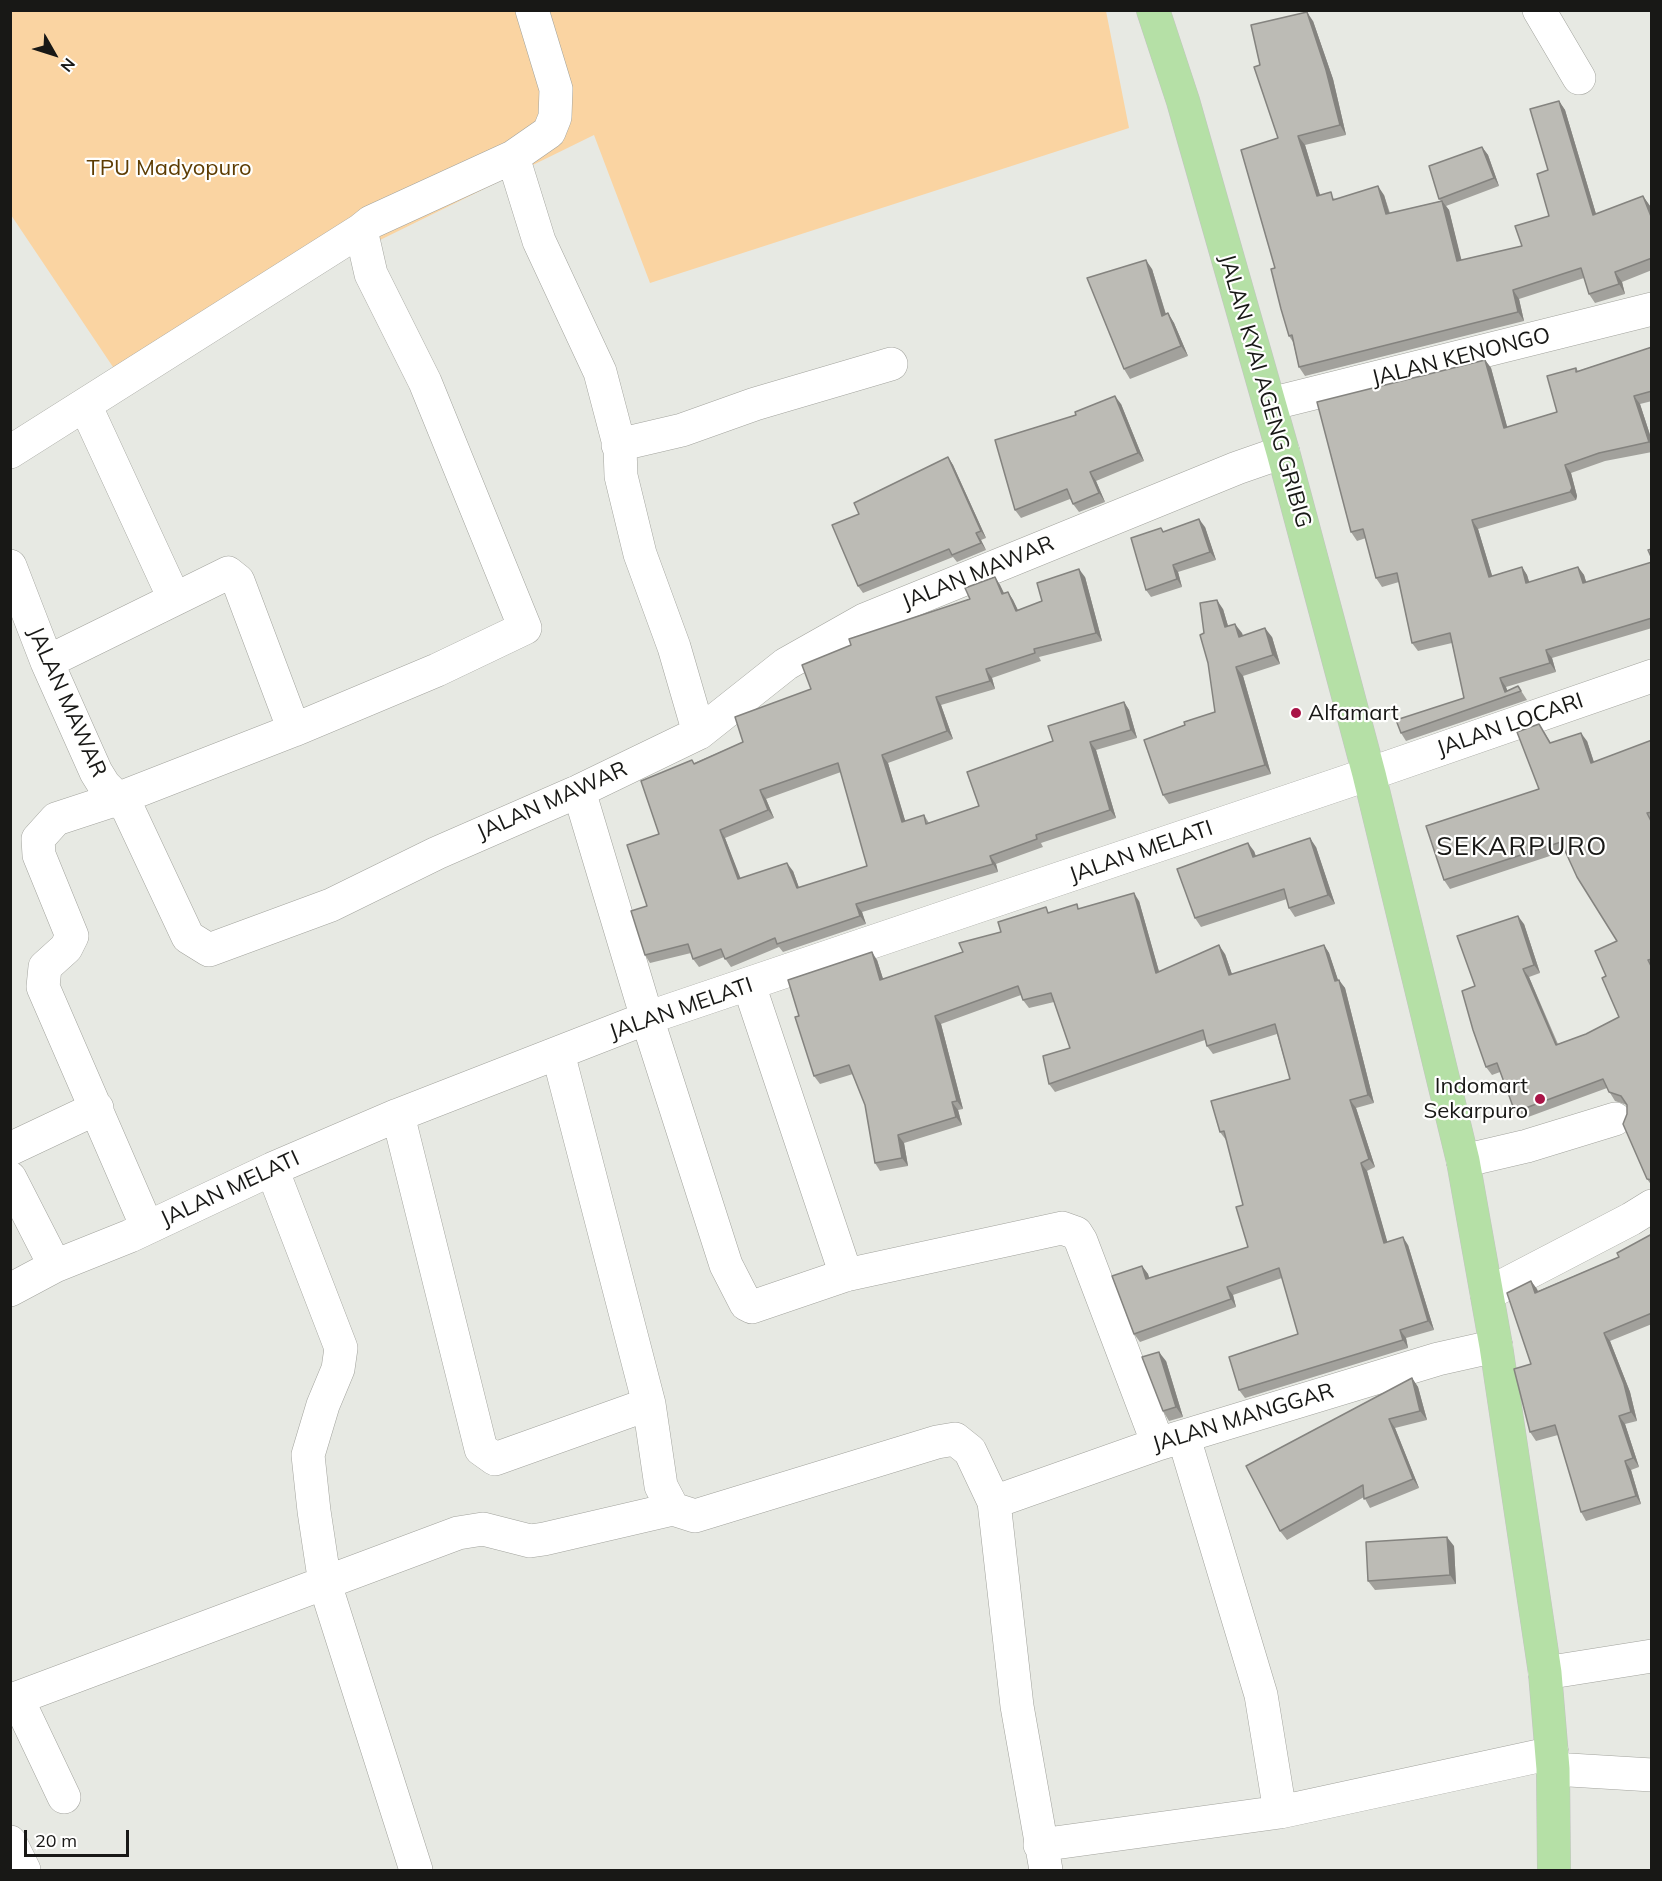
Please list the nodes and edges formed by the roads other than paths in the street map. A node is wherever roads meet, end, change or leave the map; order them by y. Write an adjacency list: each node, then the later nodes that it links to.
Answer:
1 (532, 10): 5 (street)
2 (1153, 10): 9 (main road, JALAN KYAI AGENG GRIBIG)
3 (1539, 10): 4 (street)
4 (1579, 78)
5 (513, 157): 6 (street); 11 (street)
6 (361, 230): 10 (street); 18 (street)
7 (1652, 309): 9 (street, JALAN KENONGO)
8 (891, 364): 11 (street)
9 (1270, 404): 13 (main road, JALAN KYAI AGENG GRIBIG)
10 (85, 405): 12 (street); 15 (street)
11 (618, 445): 19 (street)
12 (10, 452)
13 (1283, 452): 19 (street, JALAN MAWAR); 20 (main road, JALAN KYAI AGENG GRIBIG)
14 (10, 566): 16 (street, JALAN MAWAR)
15 (174, 598): 16 (street); 18 (street)
16 (47, 662): 22 (street, JALAN MAWAR)
17 (1651, 678): 20 (street, JALAN LOCARI)
18 (294, 730): 22 (street)
19 (699, 733): 21 (street, JALAN MAWAR)
20 (1369, 774): 23 (street, JALAN MELATI); 30 (main road, JALAN KYAI AGENG GRIBIG)
21 (579, 791): 22 (street, JALAN MAWAR); 24 (street)
22 (117, 799): 26 (street)
23 (749, 985): 24 (street, JALAN MELATI); 36 (street)
24 (647, 1018): 25 (street, JALAN MELATI); 36 (street)
25 (558, 1053): 27 (street, JALAN MELATI); 40 (street)
26 (97, 1108): 29 (street); 34 (street)
27 (398, 1115): 31 (street, JALAN MELATI); 40 (street)
28 (1615, 1119): 30 (street)
29 (10, 1149)
30 (1463, 1161): 38 (main road, JALAN KYAI AGENG GRIBIG)
31 (272, 1169): 34 (street, JALAN MELATI); 44 (street)
32 (10, 1178): 35 (street)
33 (1652, 1206): 38 (street)
34 (147, 1227): 35 (street, JALAN MELATI)
35 (55, 1266): 37 (street, JALAN MELATI)
36 (846, 1275): 41 (street)
37 (10, 1290)
38 (1487, 1294): 39 (main road, JALAN KYAI AGENG GRIBIG)
39 (1496, 1346): 41 (street, JALAN MANGGAR); 46 (main road, JALAN KYAI AGENG GRIBIG)
40 (649, 1404): 43 (street)
41 (1171, 1441): 42 (street, JALAN MANGGAR); 51 (street)
42 (994, 1502): 43 (street); 52 (street)
43 (674, 1509): 44 (street)
44 (325, 1584): 47 (street); 53 (street)
45 (1652, 1656): 46 (street)
46 (1545, 1673): 48 (main road, JALAN KYAI AGENG GRIBIG)
47 (13, 1696): 50 (street)
48 (1552, 1761): 49 (street); 51 (street); 54 (main road, JALAN KYAI AGENG GRIBIG)
49 (1652, 1775)
50 (64, 1797)
51 (1280, 1812): 52 (street)
52 (1043, 1858)
53 (416, 1870)
54 (1554, 1870)

